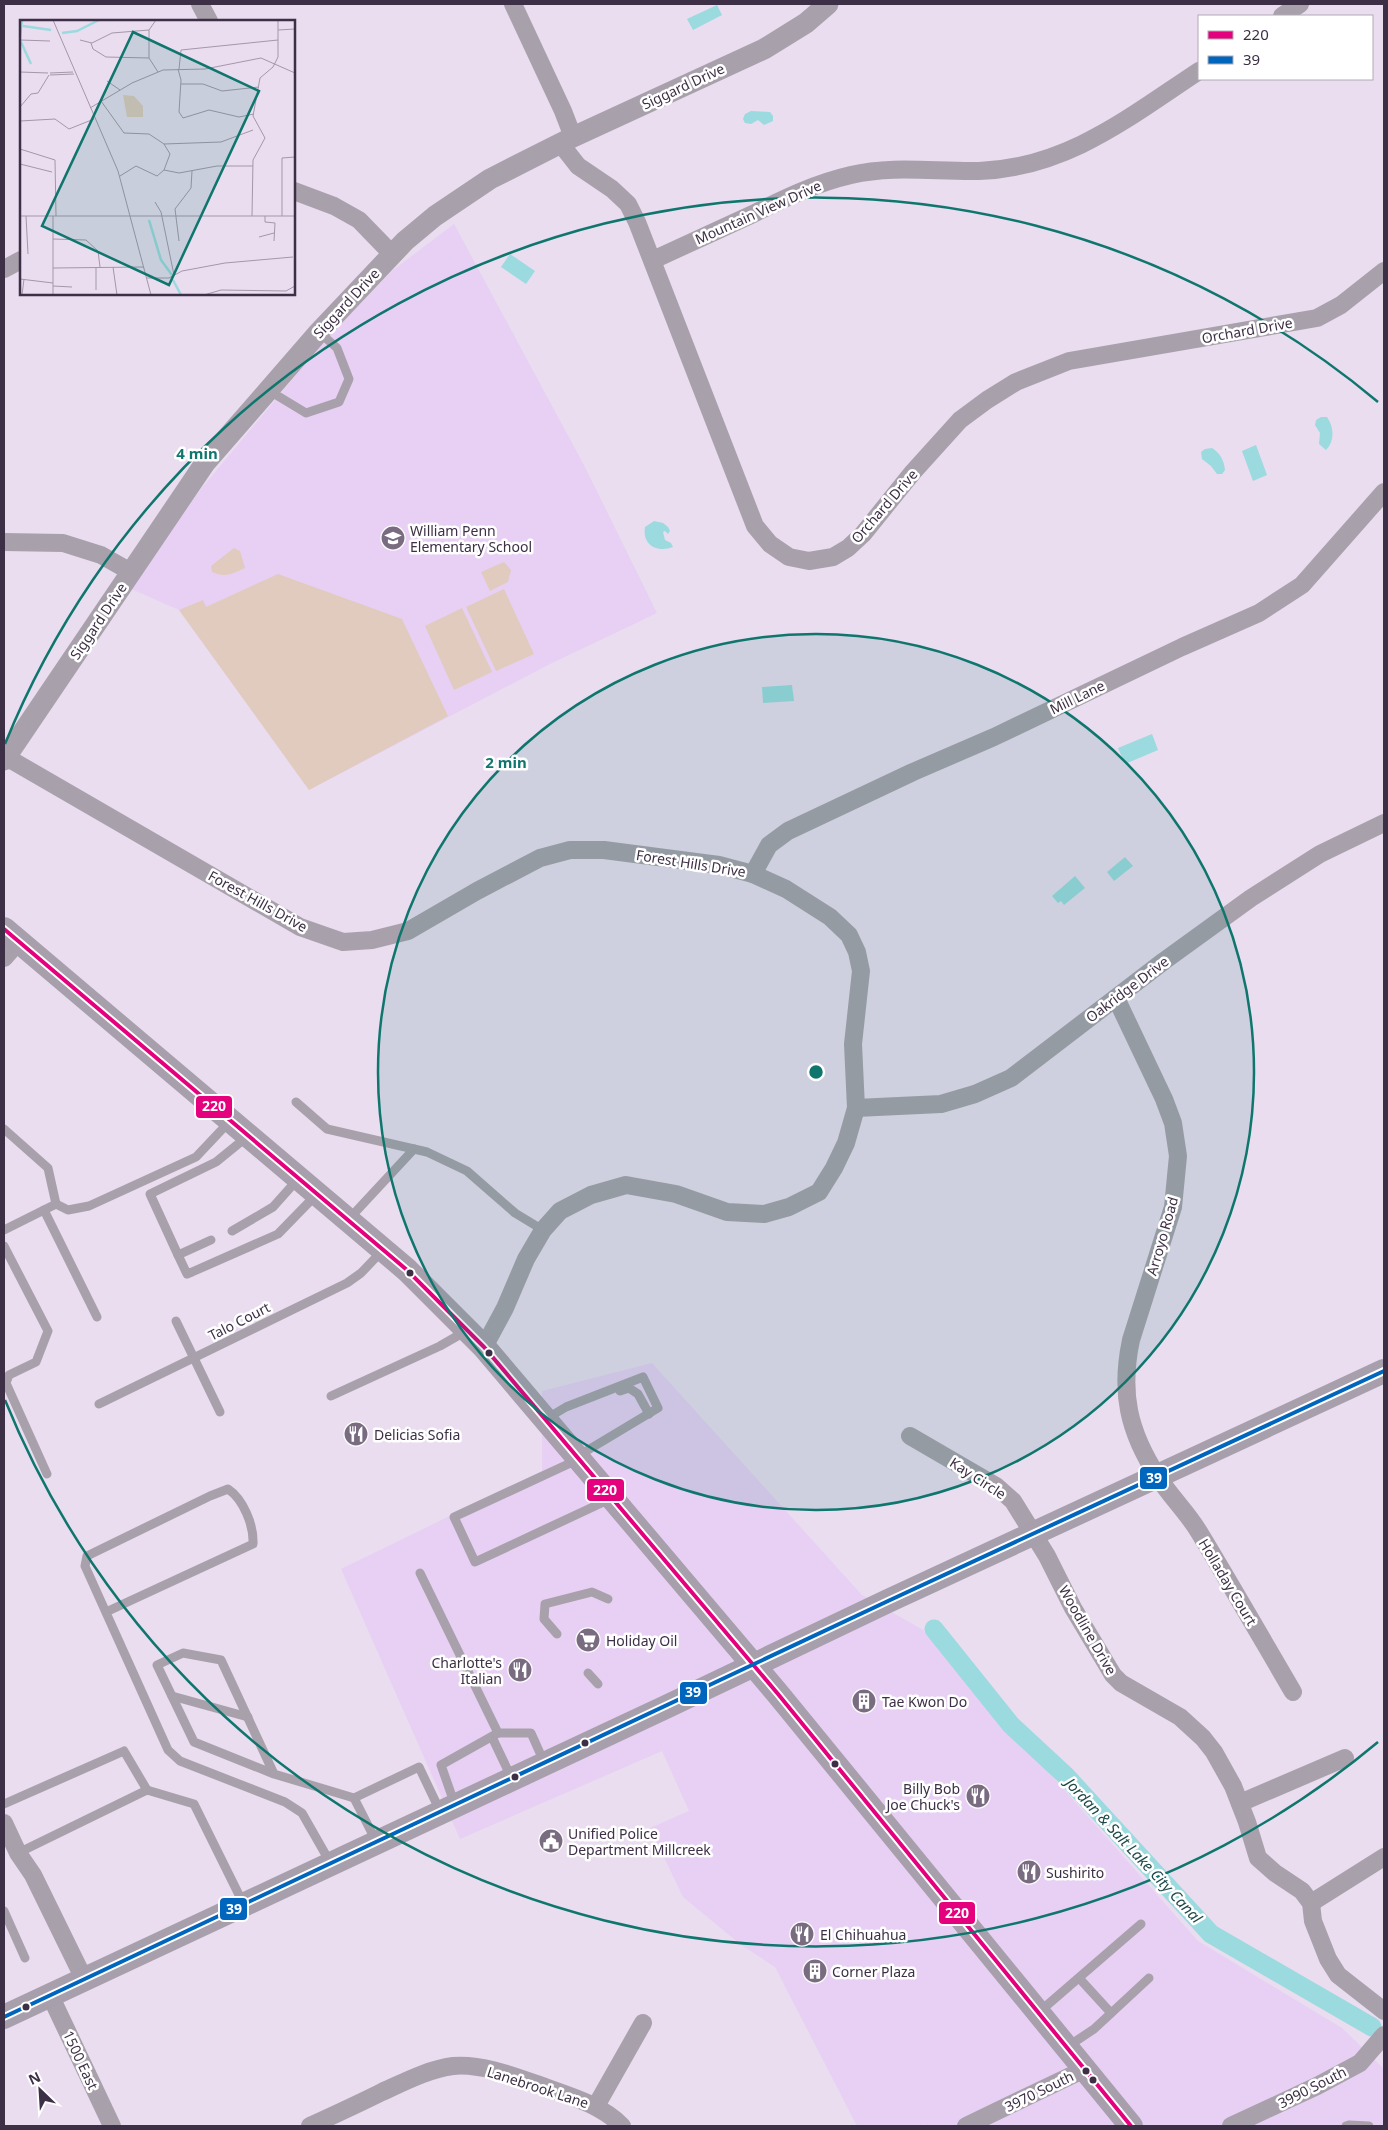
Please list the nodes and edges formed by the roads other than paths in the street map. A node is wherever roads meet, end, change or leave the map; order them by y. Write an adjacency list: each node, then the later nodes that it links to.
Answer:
1 (200, 4): 6 (street)
2 (513, 4): 8 (street, Orchard Drive)
3 (828, 4): 8 (street, Siggard Drive)
4 (1300, 4): 5 (street)
5 (1284, 15)
6 (208, 20)
7 (1198, 72): 12 (street, Mountain View Drive)
8 (567, 140): 10 (street, Siggard Drive); 12 (street, Orchard Drive)
9 (295, 191): 10 (street)
10 (392, 254): 15 (street, Siggard Drive)
11 (20, 260): 13 (street)
12 (653, 260): 14 (street, Orchard Drive)
13 (4, 268)
14 (1384, 271)
15 (319, 332): 16 (street, Siggard Drive); 16 (lane)
16 (268, 389): 19 (street, Siggard Drive)
17 (1384, 492): 22 (street, Mill Lane)
18 (4, 542): 19 (street)
19 (131, 572): 20 (street, Siggard Drive)
20 (5, 758): 22 (street, Forest Hills Drive)
21 (1384, 823): 24 (street, Oakridge Drive)
22 (753, 874): 26 (street, Forest Hills Drive)
23 (9, 943): 27 (main road)
24 (1116, 998): 26 (street, Oakridge Drive); 56 (street, Arroyo Road)
25 (296, 1102): 29 (lane)
26 (856, 1108): 36 (street, Forest Hills Drive)
27 (239, 1128): 30 (main road); 32 (lane); 41 (lane)
28 (4, 1129): 32 (lane)
29 (414, 1149): 34 (lane); 36 (lane)
30 (299, 1179): 31 (main road); 37 (lane)
31 (317, 1194): 34 (main road); 41 (lane)
32 (56, 1204): 33 (lane)
33 (44, 1210): 35 (lane); 42 (lane)
34 (348, 1220): 40 (main road)
35 (4, 1230)
36 (543, 1230): 44 (street, Forest Hills Drive)
37 (232, 1231)
38 (211, 1240): 41 (lane)
39 (4, 1246): 55 (lane)
40 (383, 1249): 44 (main road); 45 (lane, Talo Court)
41 (178, 1255)
42 (97, 1317)
43 (176, 1321): 45 (lane)
44 (476, 1338): 47 (lane); 52 (main road)
45 (195, 1359): 49 (lane, Talo Court); 50 (lane)
46 (1384, 1372): 56 (main road)
47 (331, 1396)
48 (594, 1396): 51 (lane); 51 (lane); 52 (lane)
49 (99, 1404)
50 (220, 1412)
51 (649, 1414): 54 (lane)
52 (546, 1420): 54 (main road)
53 (910, 1436): 58 (street, Kay Circle)
54 (578, 1457): 57 (main road); 57 (lane)
55 (47, 1474)
56 (1158, 1476): 58 (main road); 66 (street, Holladay Court)
57 (613, 1498): 63 (main road)
58 (1033, 1534): 63 (main road); 76 (street, Woodline Drive)
59 (420, 1573): 69 (lane)
60 (608, 1599): 62 (lane)
61 (106, 1612): 61 (lane); 83 (lane)
62 (557, 1634)
63 (752, 1666): 71 (main road); 94 (main road)
64 (588, 1673): 65 (lane)
65 (598, 1684)
66 (1293, 1692)
67 (172, 1696): 68 (lane); 68 (lane); 72 (lane)
68 (248, 1716): 72 (lane)
69 (495, 1735): 71 (lane); 73 (lane); 78 (lane)
70 (1345, 1758): 76 (street)
71 (545, 1763): 73 (main road)
72 (274, 1774): 75 (lane)
73 (512, 1778): 78 (main road)
74 (147, 1790): 77 (lane); 81 (lane); 85 (lane)
75 (354, 1798): 78 (lane); 80 (lane)
76 (1240, 1803): 84 (street, Woodline Drive)
77 (4, 1804)
78 (448, 1808): 80 (main road)
79 (4, 1824): 81 (street)
80 (377, 1842): 83 (main road)
81 (18, 1853): 91 (street)
82 (1384, 1857): 84 (street)
83 (331, 1864): 85 (main road)
84 (1311, 1903): 93 (street)
85 (244, 1905): 91 (main road)
86 (4, 1911): 88 (lane)
87 (1141, 1924): 89 (lane)
88 (25, 1958)
89 (1079, 1978): 94 (lane); 95 (lane)
90 (1149, 1978): 95 (lane)
91 (84, 1979): 92 (main road)
92 (50, 1995): 96 (main road); 102 (street, 1500 East)
93 (1384, 2011)
94 (1038, 2013): 99 (main road)
95 (1111, 2013): 99 (lane)
96 (4, 2017)
97 (643, 2023): 101 (street)
98 (1384, 2035): 107 (street, 3990 South)
99 (1067, 2047): 100 (main road)
100 (1085, 2069): 105 (street, 3970 South); 106 (main road)
101 (596, 2106): 103 (street, Lanebrook Lane); 104 (street, Lanebrook Lane)
102 (112, 2126)
103 (310, 2126)
104 (622, 2126)
105 (966, 2126)
106 (1131, 2126)
107 (1231, 2126)
108 (1346, 2126): 109 (lane)
109 (1369, 2126)

